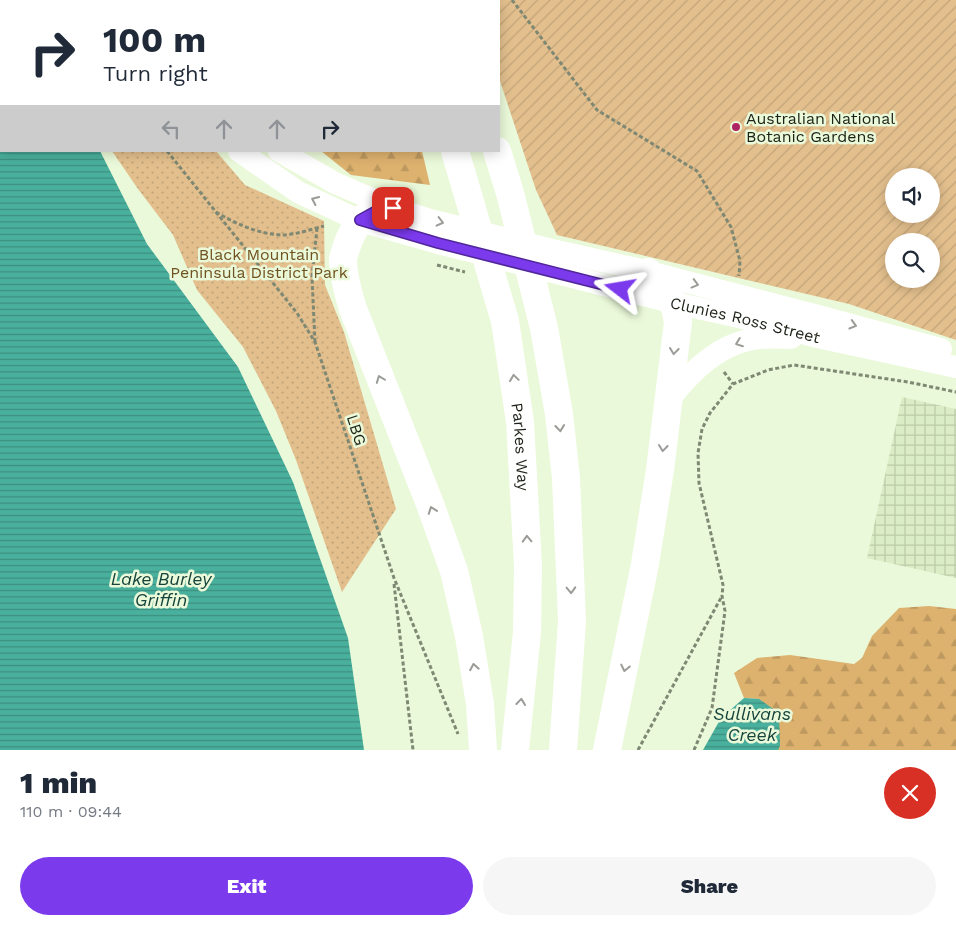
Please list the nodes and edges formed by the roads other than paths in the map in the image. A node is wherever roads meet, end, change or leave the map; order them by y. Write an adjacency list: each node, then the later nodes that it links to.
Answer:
1 (240, 152): 6 (street, Clunies Ross Street, one-way to 1)
2 (281, 152): 5 (street, Clunies Ross Street)
3 (455, 152): 14 (highway, Parkes Way, one-way to 3)
4 (497, 152): 15 (highway, one-way to 15)
5 (393, 208): 6 (highway); 7 (street, Clunies Ross Street, one-way to 7)
6 (360, 220): 8 (street, Clunies Ross Street); 13 (highway, one-way to 6)
7 (648, 272): 8 (highway); 10 (street, Clunies Ross Street, one-way to 10)
8 (675, 303): 9 (street, Clunies Ross Street); 12 (highway, one-way to 12)
9 (822, 338): 11 (street, Clunies Ross Street); 12 (street, one-way to 12)
10 (956, 353)
11 (956, 367)
12 (669, 400): 16 (highway, one-way to 16)
13 (472, 746)
14 (515, 750)
15 (562, 750)
16 (607, 750)

